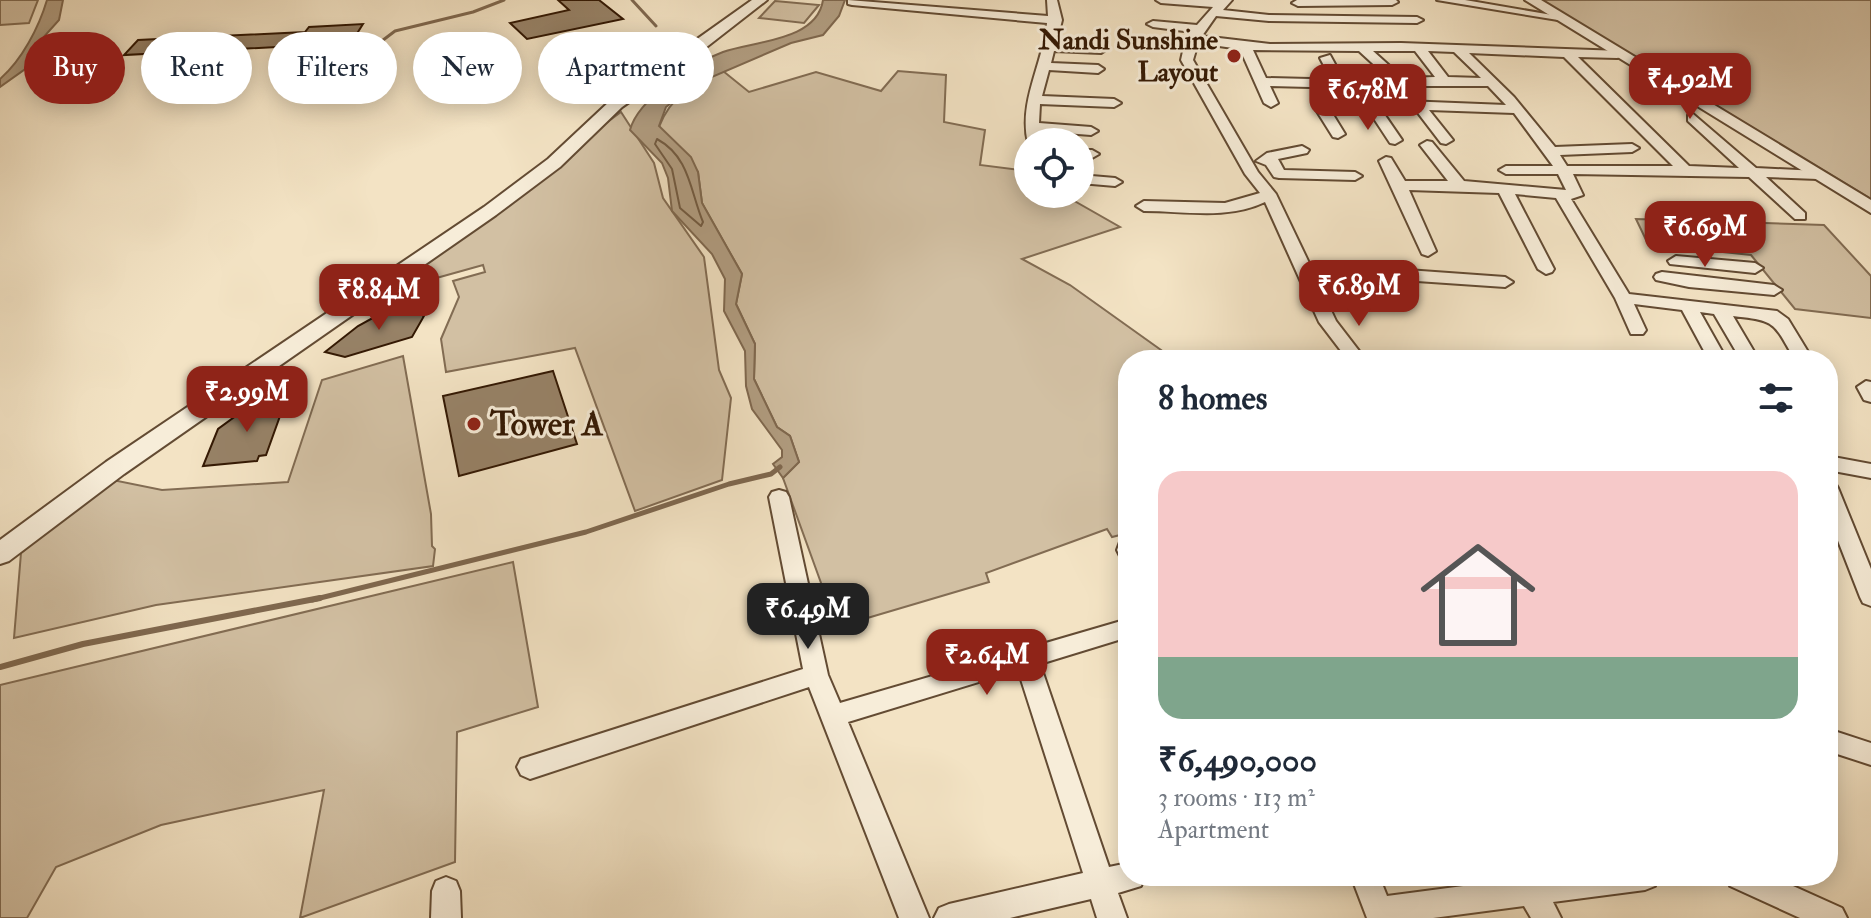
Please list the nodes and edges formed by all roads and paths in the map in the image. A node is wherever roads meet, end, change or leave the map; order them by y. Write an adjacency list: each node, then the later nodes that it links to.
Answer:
1 (760, 0): 88 (street)
2 (1052, 0): 12 (street)
3 (1161, 0): 10 (street)
4 (1442, 0): 11 (street)
5 (1532, 0): 11 (street)
6 (1390, 1): 9 (street); 10 (street)
7 (852, 2): 8 (street)
8 (889, 3): 12 (street)
9 (1298, 3)
10 (1220, 6): 14 (street)
11 (1558, 17): 23 (street)
12 (1056, 20): 15 (street)
13 (1153, 24): 14 (street)
14 (1196, 34): 16 (street); 50 (street)
15 (1049, 47): 18 (street); 25 (street)
16 (1246, 48): 19 (street); 26 (street)
17 (1419, 48): 19 (street); 20 (street); 31 (street)
18 (1101, 49)
19 (1364, 49): 29 (street)
20 (1459, 50): 21 (street); 33 (street)
21 (1481, 51): 22 (street); 37 (street)
22 (1568, 54): 23 (street); 55 (street)
23 (1617, 54): 57 (street)
24 (1326, 58): 30 (street)
25 (1043, 66): 27 (street); 34 (street)
26 (1255, 68): 28 (street); 32 (street)
27 (1098, 69)
28 (1302, 70)
29 (1393, 76): 30 (street); 31 (street)
30 (1337, 79): 36 (street)
31 (1444, 81): 33 (street)
32 (1261, 82): 32 (street)
33 (1492, 82): 37 (street)
34 (1034, 100): 35 (street); 41 (street)
35 (1114, 103)
36 (1350, 103): 38 (street); 43 (street)
37 (1521, 103): 39 (street); 49 (street)
38 (1371, 104): 39 (street); 44 (street)
39 (1418, 105): 45 (street)
40 (1693, 118): 56 (street)
41 (1032, 126): 42 (street)
42 (1056, 128)
43 (1338, 134)
44 (1395, 140)
45 (1446, 140)
46 (1427, 145): 62 (street)
47 (1632, 148): 49 (street)
48 (1302, 150): 51 (street)
49 (1553, 151): 53 (street)
50 (1247, 161): 51 (street); 64 (street)
51 (1271, 161): 58 (street)
52 (1386, 161): 61 (street)
53 (1564, 169): 54 (street); 55 (street); 65 (street)
54 (1506, 170)
55 (1685, 170): 56 (street)
56 (1754, 173): 57 (street); 68 (street)
57 (1818, 175): 67 (street)
58 (1355, 176)
59 (1094, 180): 60 (street)
60 (1115, 182)
61 (1399, 183): 62 (street); 69 (street)
62 (1459, 185): 63 (street)
63 (1505, 189): 65 (street); 72 (street)
64 (1269, 194): 66 (street); 70 (street)
65 (1561, 194): 77 (street)
66 (1144, 206)
67 (1871, 208)
68 (1800, 216)
69 (1428, 251)
70 (1304, 268): 75 (street); 80 (street)
71 (1755, 268): 74 (street)
72 (1546, 269)
73 (1662, 277): 74 (street)
74 (1688, 280): 76 (street); 78 (street)
75 (1505, 282)
76 (1774, 290)
77 (1623, 298): 78 (street); 79 (street)
78 (1704, 308): 81 (street); 82 (street); 83 (street)
79 (1637, 330)
80 (1349, 350)
81 (1715, 350)
82 (1741, 350)
83 (1798, 350)
84 (1838, 465): 85 (street)
85 (1871, 471)
86 (779, 497): 92 (street)
87 (1838, 513): 89 (street)
88 (0, 554)
89 (1871, 597)
90 (1118, 631): 91 (street)
91 (1027, 660): 93 (street); 98 (street)
92 (816, 675): 93 (street); 96 (street)
93 (832, 716): 104 (street)
94 (1838, 743): 95 (street)
95 (1871, 754)
96 (530, 767)
97 (1118, 880): 98 (street)
98 (1101, 885): 105 (street); 106 (street)
99 (1369, 886): 103 (street)
100 (1565, 886): 102 (street)
101 (1762, 886): 108 (street)
102 (1532, 891): 103 (street); 107 (street)
103 (1381, 915)
104 (914, 918)
105 (949, 918)
106 (1112, 918)
107 (1546, 918)
108 (1832, 918)

